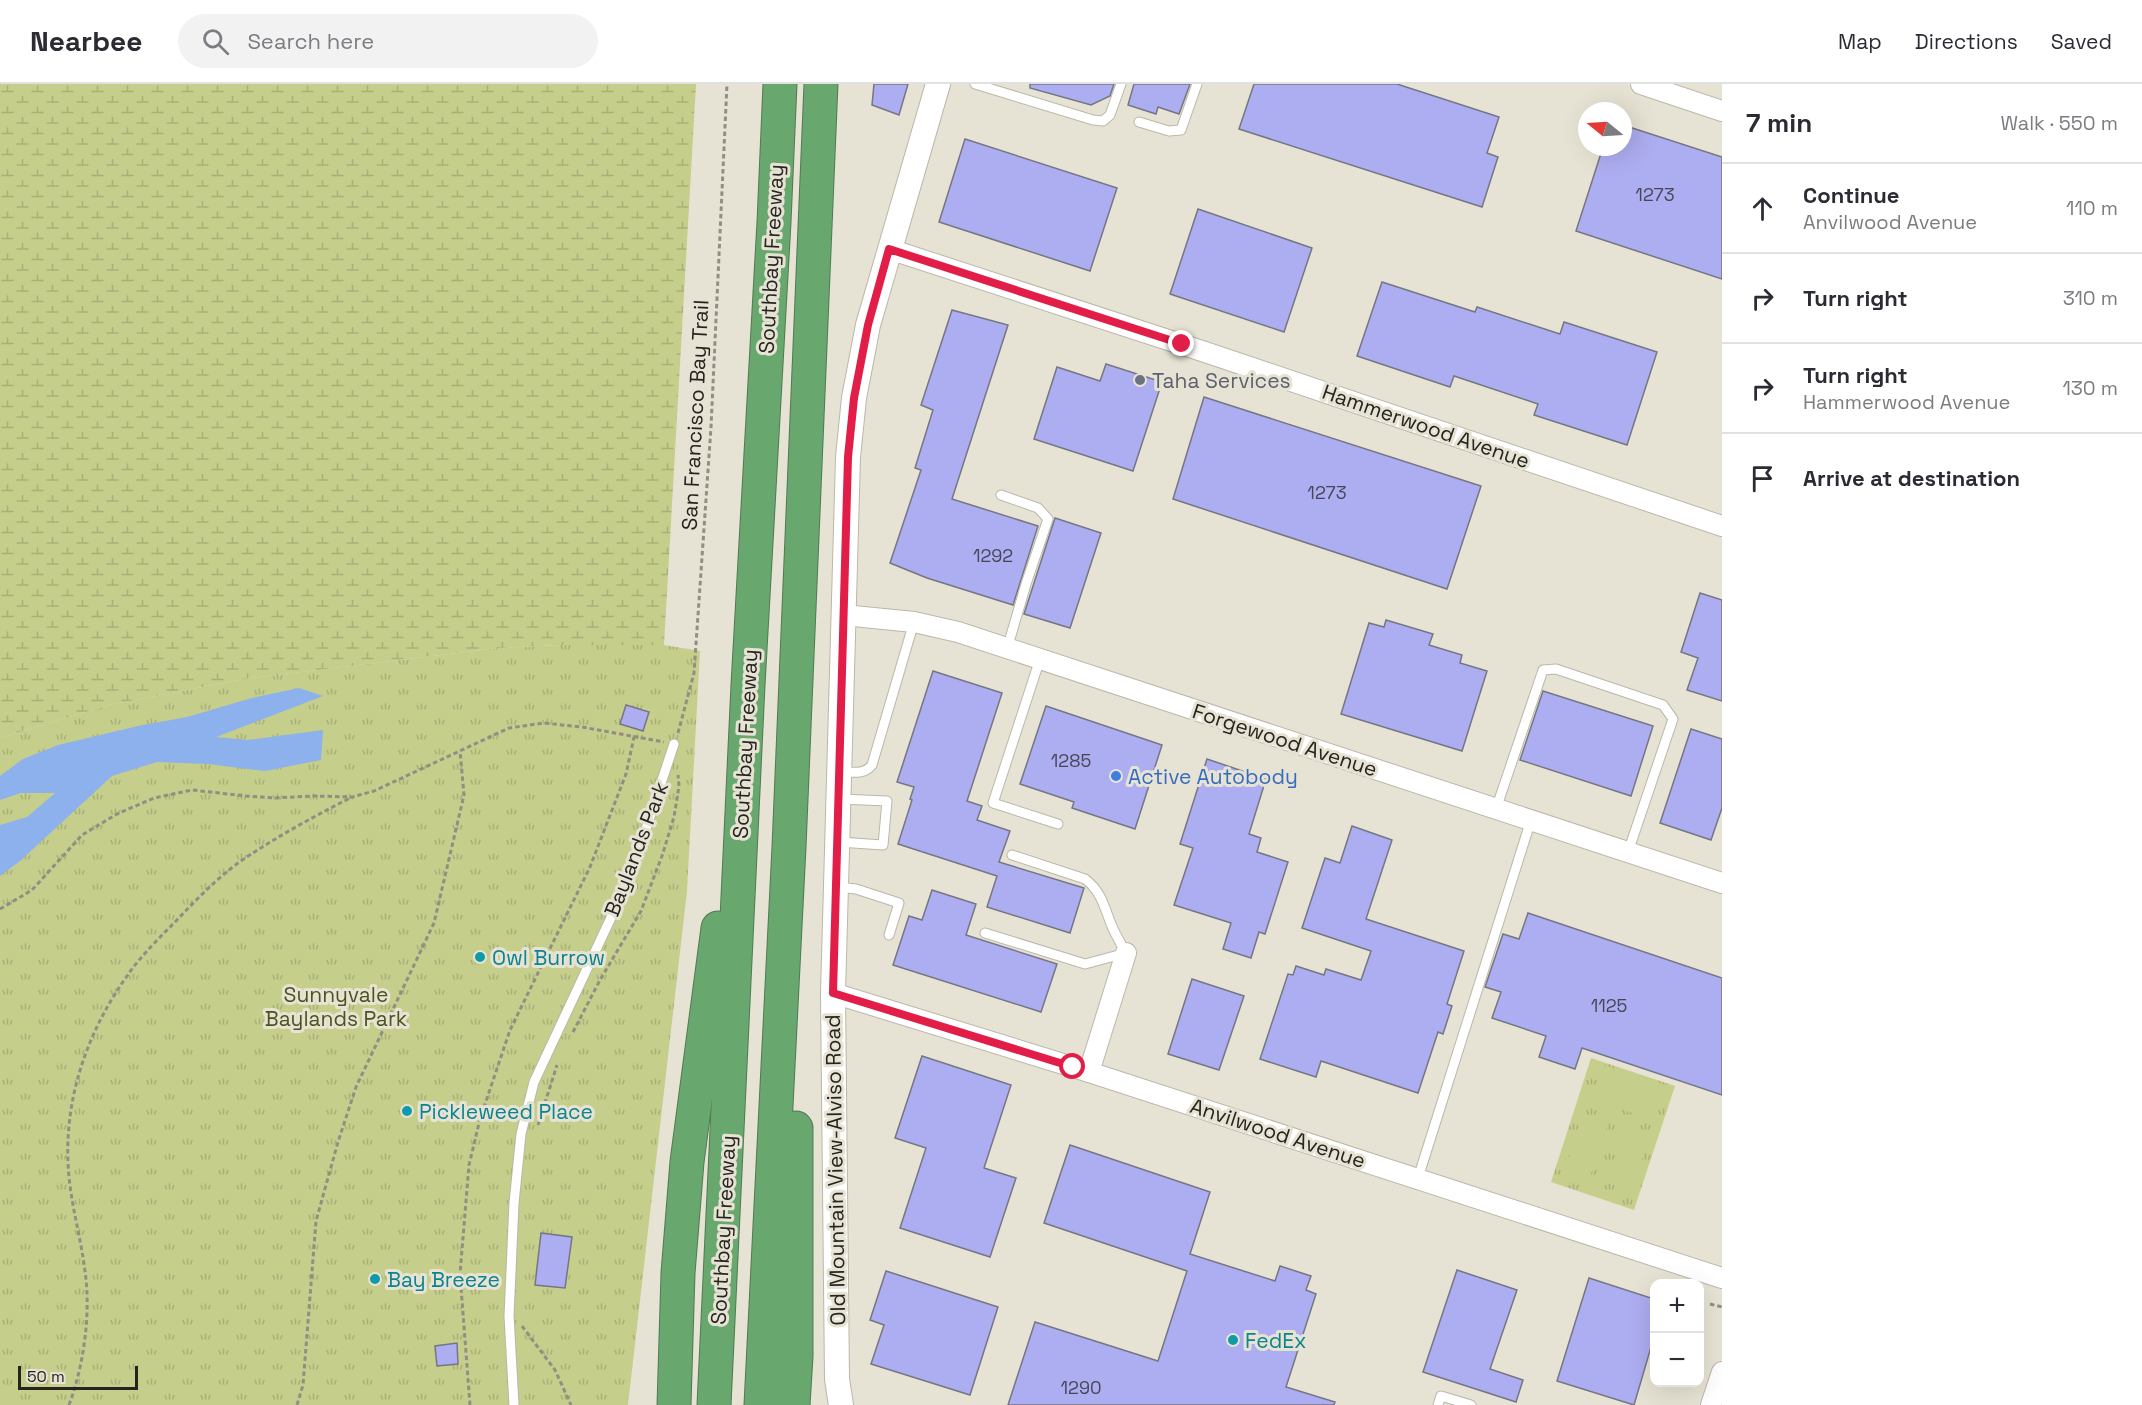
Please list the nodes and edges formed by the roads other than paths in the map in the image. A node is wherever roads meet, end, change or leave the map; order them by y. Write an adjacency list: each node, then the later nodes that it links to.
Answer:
1 (780, 84): 17 (highway, Southbay Freeway)
2 (821, 84): 25 (highway, Southbay Freeway)
3 (938, 84): 10 (street, Old Mountain View-Alviso Road)
4 (975, 84): 5 (lane)
5 (1121, 84)
6 (1197, 84): 9 (lane)
7 (1641, 84): 8 (street)
8 (1722, 111)
9 (1139, 122)
10 (889, 249): 12 (street, Hammerwood Avenue); 13 (street, Old Mountain View-Alviso Road)
11 (1001, 495): 15 (lane)
12 (1722, 526)
13 (843, 615): 14 (street, Forgewood Avenue); 19 (street, Old Mountain View-Alviso Road)
14 (914, 622): 15 (street, Forgewood Avenue); 19 (lane)
15 (1007, 649): 16 (street, Forgewood Avenue)
16 (1040, 659): 21 (street, Forgewood Avenue); 23 (lane)
17 (748, 685): 36 (highway); 44 (highway, Southbay Freeway)
18 (675, 744): 41 (lane, Baylands Park)
19 (839, 772): 20 (street, Old Mountain View-Alviso Road)
20 (838, 799): 24 (street, Old Mountain View-Alviso Road); 24 (lane)
21 (1496, 809): 22 (street, Forgewood Avenue); 26 (lane)
22 (1531, 820): 26 (street, Forgewood Avenue); 35 (lane)
23 (1058, 824)
24 (837, 841): 29 (street, Old Mountain View-Alviso Road)
25 (789, 847): 38 (highway); 45 (highway, Southbay Freeway)
26 (1628, 852): 28 (street, Forgewood Avenue)
27 (1012, 855): 32 (lane)
28 (1722, 883)
29 (836, 887): 31 (lane); 33 (street, Old Mountain View-Alviso Road)
30 (985, 933): 32 (lane)
31 (889, 935)
32 (1126, 953): 34 (street)
33 (833, 993): 34 (street, Anvilwood Avenue); 40 (street, Old Mountain View-Alviso Road)
34 (1089, 1072): 35 (street, Anvilwood Avenue)
35 (1418, 1178): 37 (street, Anvilwood Avenue)
36 (678, 1273): 42 (highway); 43 (highway)
37 (1722, 1278)
38 (796, 1356): 46 (highway); 47 (highway)
39 (1722, 1372): 50 (street)
40 (841, 1404)
41 (514, 1405)
42 (662, 1405)
43 (674, 1405)
44 (714, 1405)
45 (761, 1405)
46 (793, 1405)
47 (803, 1405)
48 (1438, 1405): 49 (lane)
49 (1470, 1405)
50 (1711, 1405)

